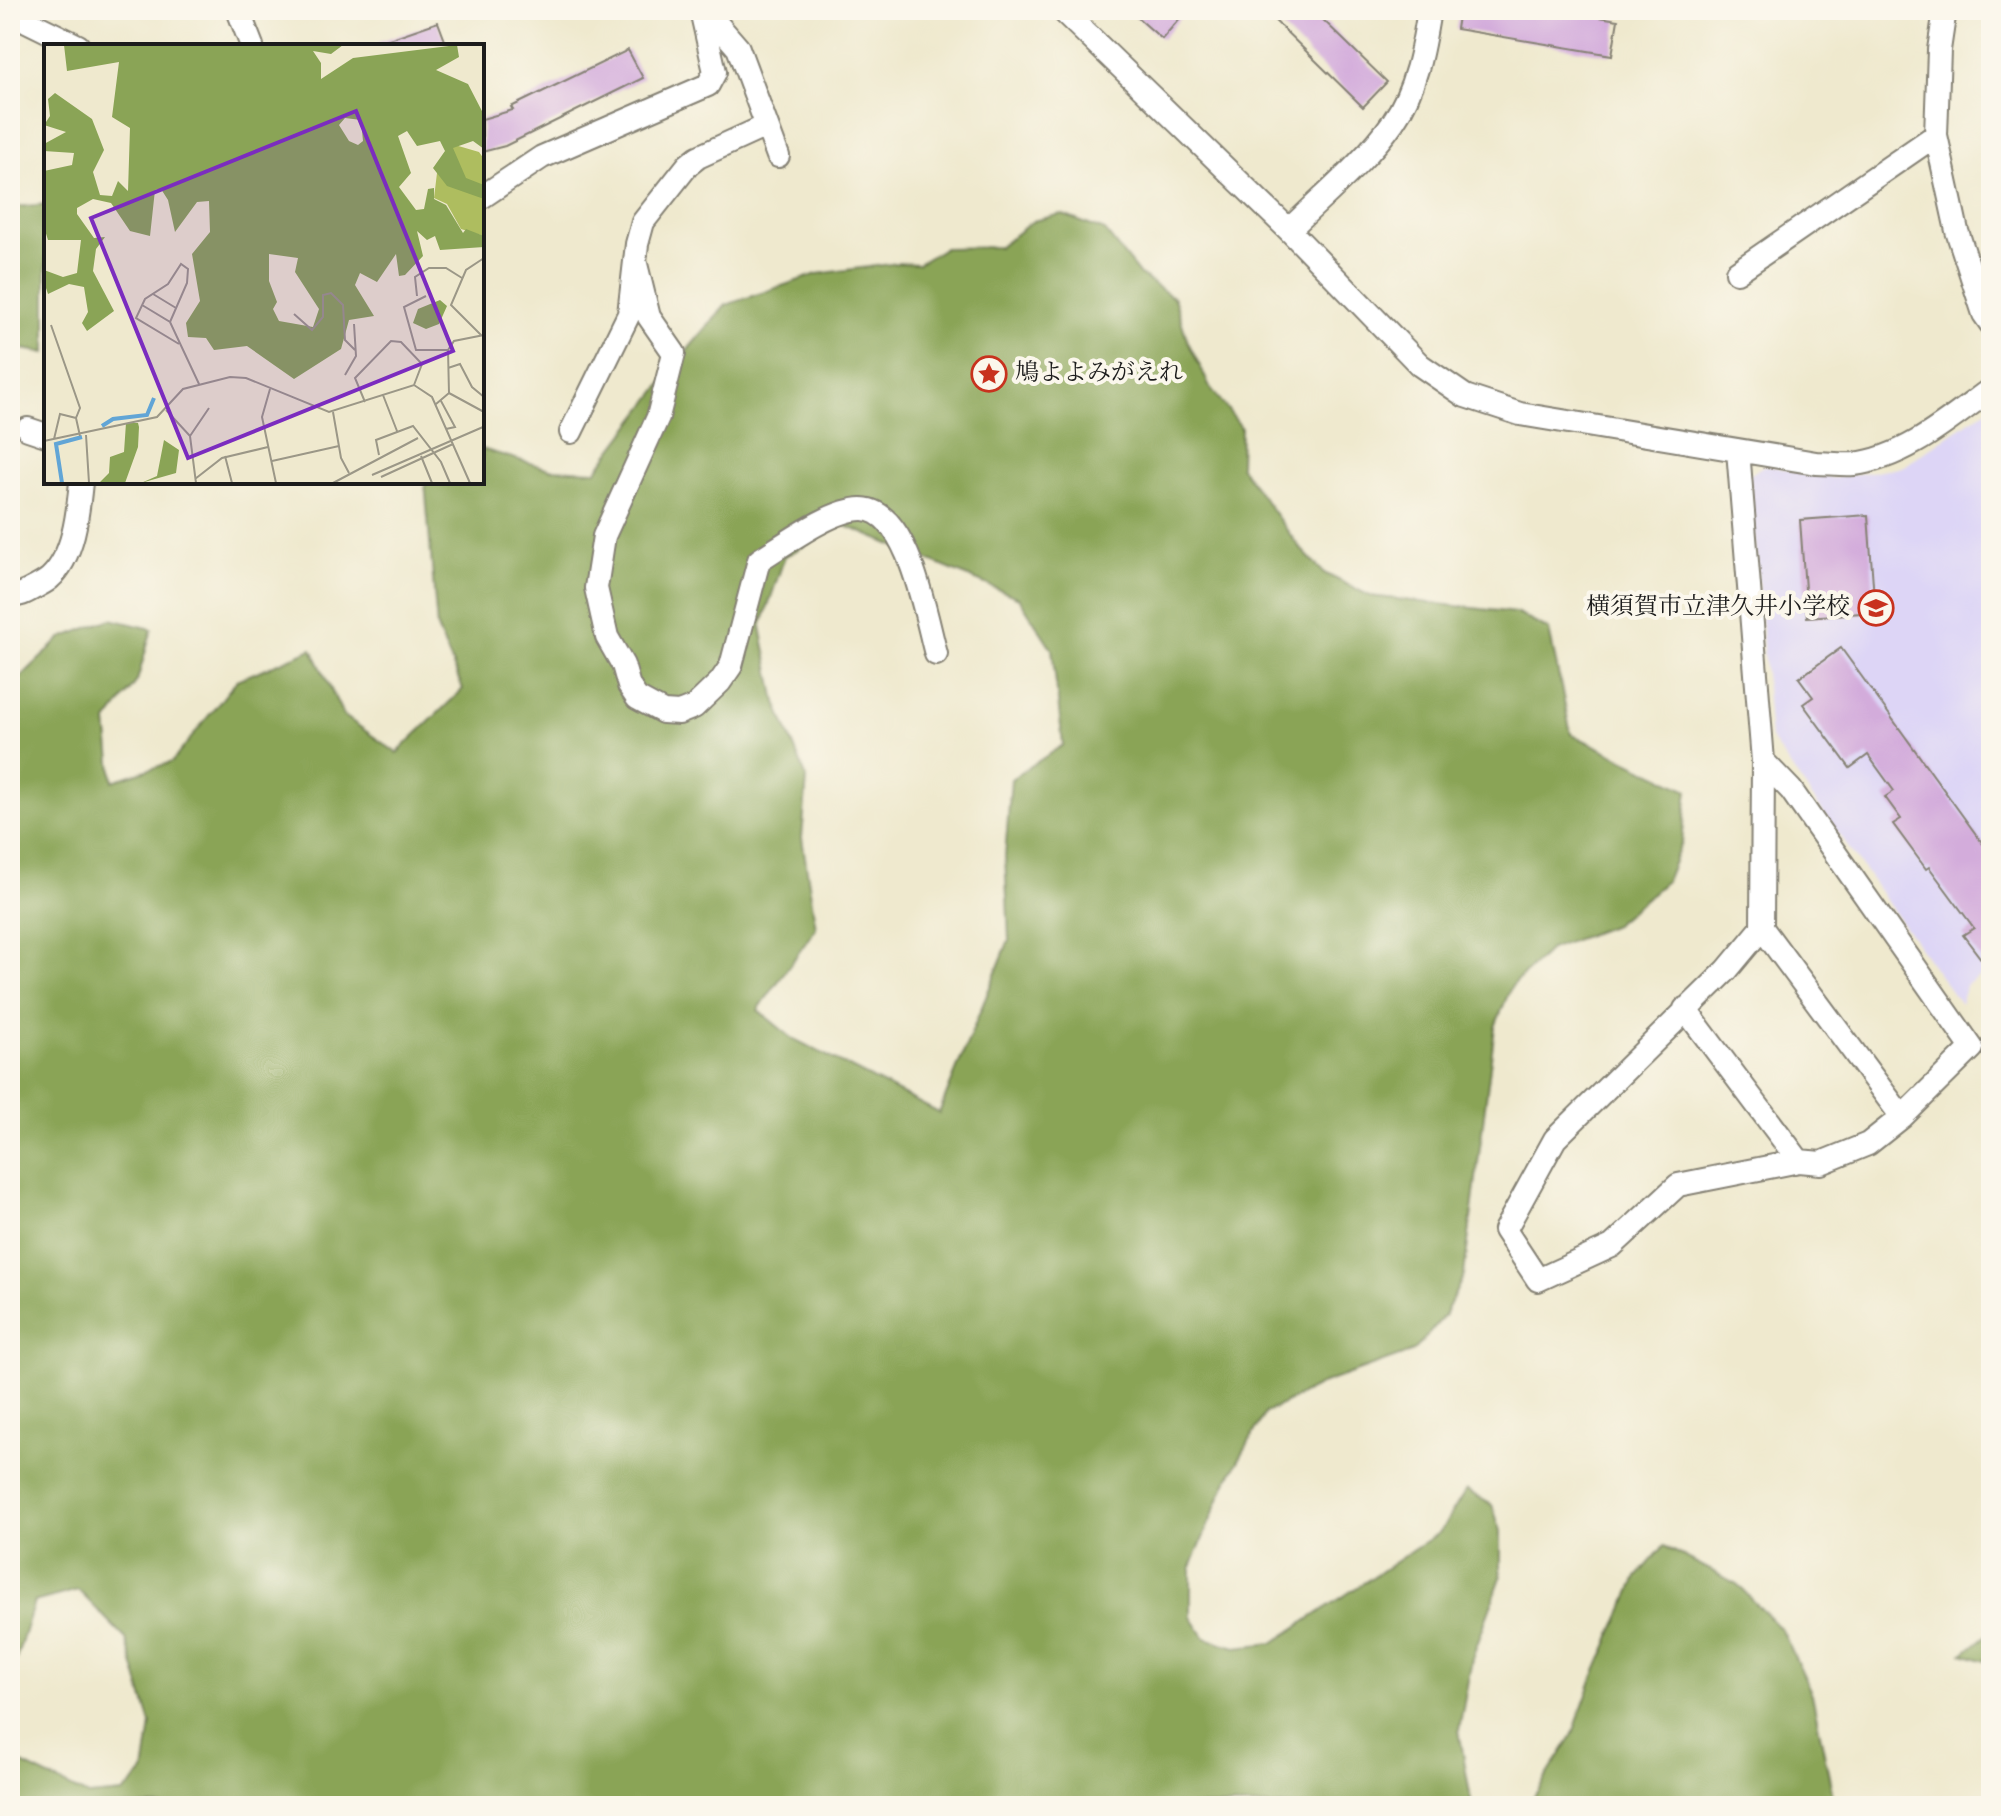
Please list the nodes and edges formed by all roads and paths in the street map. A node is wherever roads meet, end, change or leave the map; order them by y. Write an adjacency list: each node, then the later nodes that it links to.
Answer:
1 (238, 10): 8 (street)
2 (703, 10): 9 (street); 12 (street)
3 (1062, 10): 13 (street)
4 (1429, 10): 13 (street)
5 (1945, 10): 10 (street)
6 (23, 20): 7 (street)
7 (74, 44)
8 (251, 44)
9 (766, 126): 11 (street); 14 (street)
10 (1936, 135): 15 (street); 16 (street)
11 (778, 156)
12 (484, 196)
13 (1289, 230): 19 (street)
14 (636, 264): 18 (street); 22 (street)
15 (1737, 272)
16 (1991, 324)
17 (1991, 389): 19 (street)
18 (571, 432)
19 (1738, 450): 23 (street)
20 (81, 484): 21 (street)
21 (10, 595)
22 (936, 654)
23 (1763, 761): 24 (street); 26 (street)
24 (1762, 928): 25 (street); 26 (street)
25 (1685, 1009): 27 (street); 27 (street)
26 (1902, 1117): 27 (street)
27 (1799, 1161)

